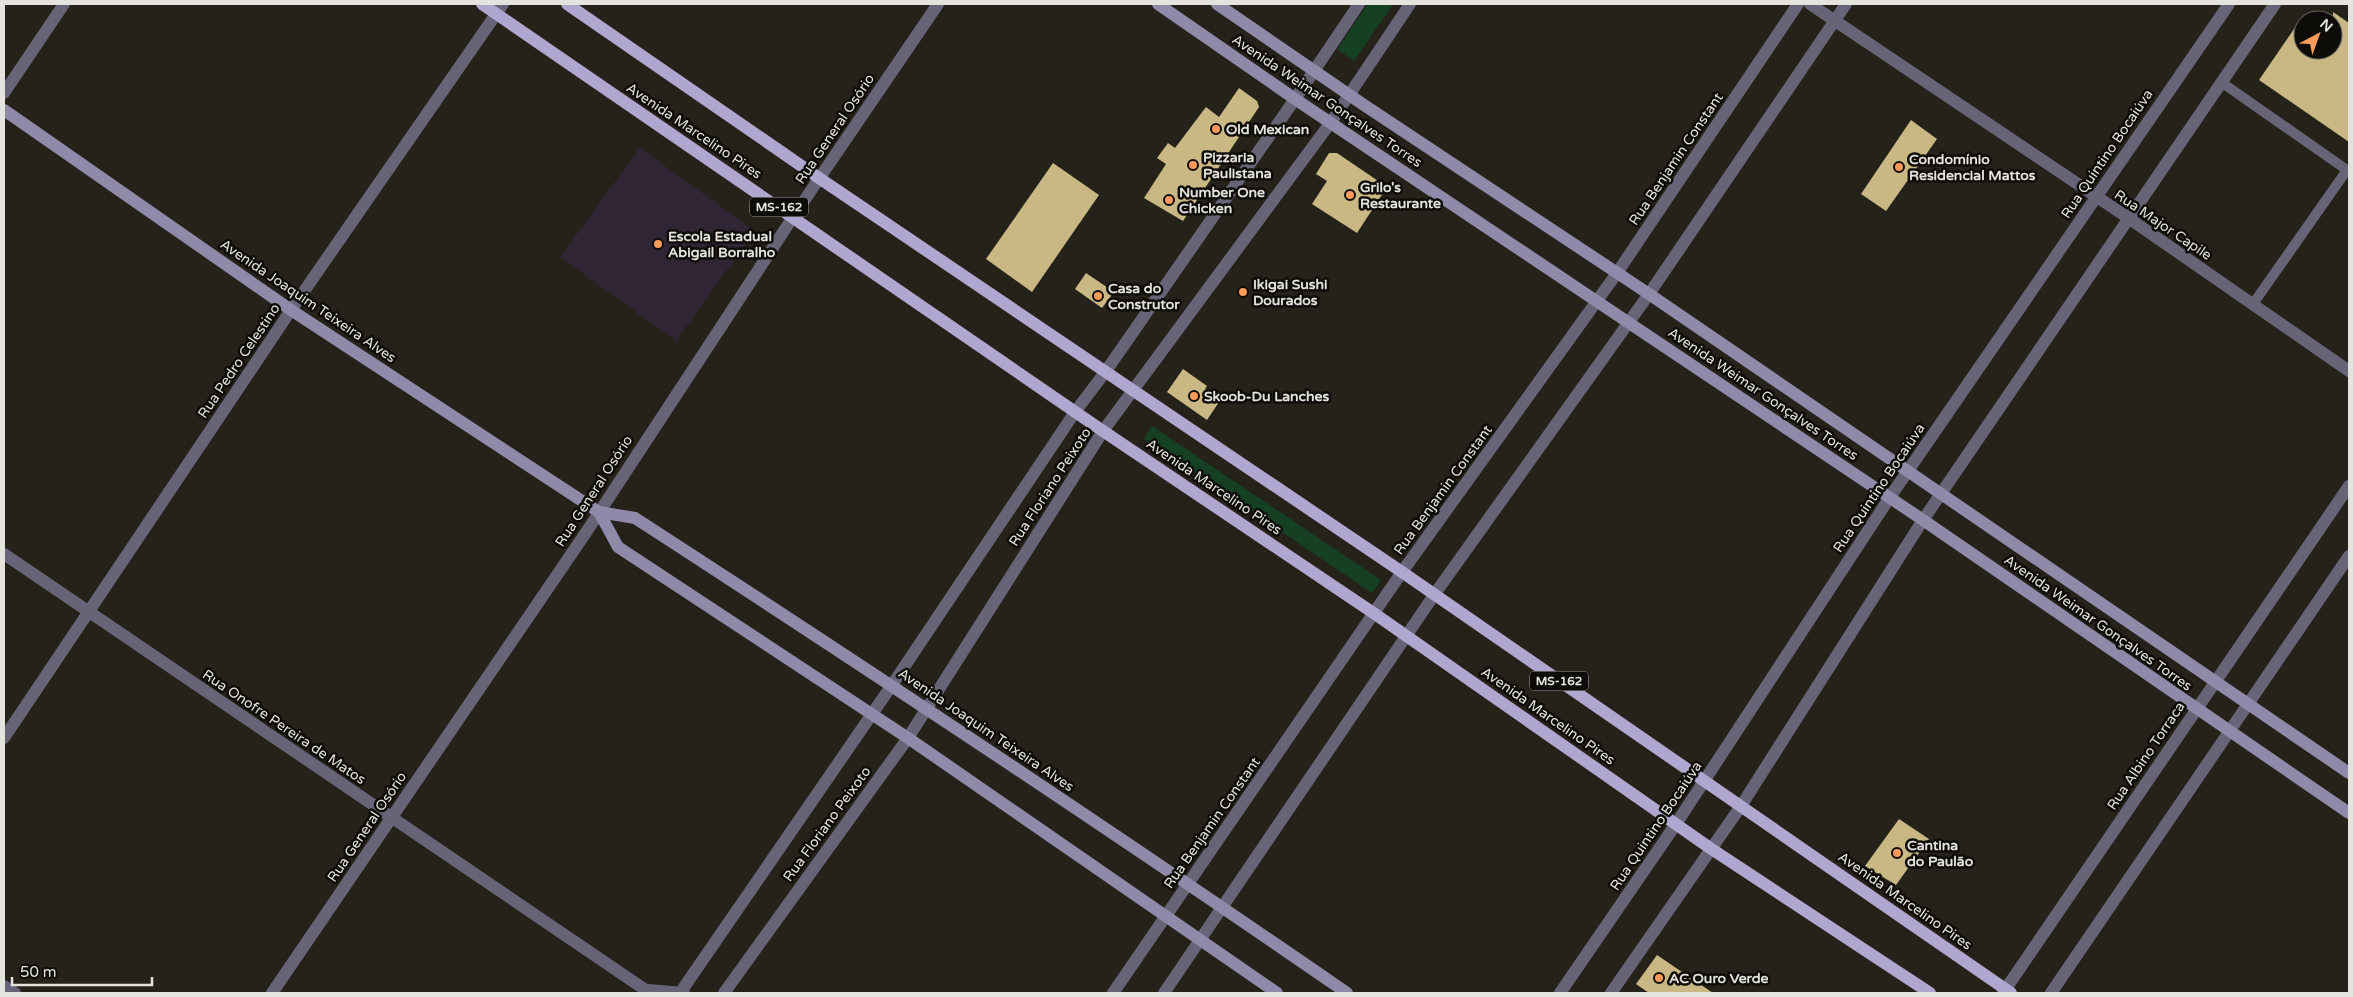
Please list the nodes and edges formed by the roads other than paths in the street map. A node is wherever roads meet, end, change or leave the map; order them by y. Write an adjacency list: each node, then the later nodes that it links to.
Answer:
1 (64, 4): 18 (street)
2 (482, 4): 14 (main road, Avenida Marcelino Pires / MS-162)
3 (567, 4): 23 (main road, Avenida Marcelino Pires / MS-162)
4 (938, 4): 23 (street, Rua General Osório)
5 (1158, 4): 20 (main road, Avenida Weimar Gonçalves Torres)
6 (1217, 4): 16 (main road, Avenida Weimar Gonçalves Torres)
7 (1358, 4): 16 (street, Rua Floriano Peixoto)
8 (1410, 4): 19 (street, Rua Floriano Peixoto)
9 (1798, 4): 27 (street, Rua Benjamin Constant)
10 (1810, 4): 15 (street, Rua Major Capile)
11 (1846, 4): 15 (street)
12 (2229, 4): 24 (street, Rua Quintino Bocaiúva)
13 (2275, 4): 17 (street)
14 (500, 9): 25 (main road, Avenida Marcelino Pires / MS-162); 31 (street, Rua Pedro Celestino)
15 (1835, 20): 24 (street, Rua Major Capile); 28 (street)
16 (1314, 71): 19 (main road, Avenida Weimar Gonçalves Torres); 20 (street, Rua Floriano Peixoto)
17 (2221, 82): 26 (street); 30 (lane)
18 (4, 93)
19 (1349, 95): 22 (street, Rua Floriano Peixoto); 27 (main road, Avenida Weimar Gonçalves Torres)
20 (1296, 99): 22 (main road, Avenida Weimar Gonçalves Torres); 33 (street, Rua Floriano Peixoto)
21 (4, 110): 31 (main road, Avenida Joaquim Teixeira Alves)
22 (1332, 122): 29 (main road, Avenida Weimar Gonçalves Torres); 35 (street, Rua Floriano Peixoto)
23 (819, 178): 25 (street, Rua General Osório); 33 (main road, Avenida Marcelino Pires / MS-162)
24 (2096, 197): 26 (street, Rua Major Capile); 38 (street, Rua Quintino Bocaiúva)
25 (793, 217): 36 (main road, Avenida Marcelino Pires / MS-162); 42 (street, Rua General Osório)
26 (2127, 218): 30 (street, Rua Major Capile); 40 (street)
27 (1617, 273): 28 (main road, Avenida Weimar Gonçalves Torres); 29 (street, Rua Benjamin Constant)
28 (1649, 294): 32 (street); 38 (main road, Avenida Weimar Gonçalves Torres)
29 (1597, 301): 32 (main road, Avenida Weimar Gonçalves Torres); 46 (street, Rua Benjamin Constant)
30 (2253, 304): 34 (street, Rua Major Capile)
31 (291, 310): 42 (main road, Avenida Joaquim Teixeira Alves); 48 (street, Rua Pedro Celestino)
32 (1628, 322): 41 (main road, Avenida Weimar Gonçalves Torres); 47 (street)
33 (1106, 370): 35 (main road, Avenida Marcelino Pires / MS-162); 36 (street, Rua Floriano Peixoto)
34 (2349, 371)
35 (1134, 390): 37 (street, Rua Floriano Peixoto); 46 (main road, Avenida Marcelino Pires / MS-162)
36 (1075, 412): 37 (main road, Avenida Marcelino Pires / MS-162); 52 (street, Rua Floriano Peixoto)
37 (1103, 431): 49 (main road, Avenida Marcelino Pires / MS-162); 54 (street, Rua Floriano Peixoto)
38 (1908, 471): 40 (main road, Avenida Weimar Gonçalves Torres); 41 (street, Rua Quintino Bocaiúva)
39 (2349, 486): 51 (street, Rua Albino Torraca)
40 (1941, 493): 43 (street); 51 (main road, Avenida Weimar Gonçalves Torres)
41 (1890, 498): 43 (main road, Avenida Weimar Gonçalves Torres); 61 (street, Rua Quintino Bocaiúva)
42 (599, 512): 52 (main road, Avenida Joaquim Teixeira Alves); 56 (main road, Avenida Joaquim Teixeira Alves); 64 (street, Rua General Osório)
43 (1923, 520): 55 (main road, Avenida Weimar Gonçalves Torres); 62 (street)
44 (4, 554): 48 (street, Rua Onofre Pereira de Matos)
45 (2349, 556): 53 (street)
46 (1402, 572): 47 (main road, Avenida Marcelino Pires / MS-162); 49 (street, Rua Benjamin Constant)
47 (1434, 595): 50 (street); 61 (main road, Avenida Marcelino Pires / MS-162)
48 (87, 612): 58 (street, Rua Pedro Celestino); 64 (street, Rua Onofre Pereira de Matos)
49 (1375, 614): 50 (main road, Avenida Marcelino Pires / MS-162); 67 (street, Rua Benjamin Constant)
50 (1407, 636): 65 (main road, Avenida Marcelino Pires / MS-162); 68 (street)
51 (2216, 684): 53 (main road, Avenida Weimar Gonçalves Torres); 55 (street, Rua Albino Torraca)
52 (892, 685): 54 (main road, Avenida Joaquim Teixeira Alves); 56 (street, Rua Floriano Peixoto)
53 (2249, 704): 57 (street); 60 (main road, Avenida Weimar Gonçalves Torres)
54 (926, 708): 59 (street, Rua Floriano Peixoto); 67 (main road, Avenida Joaquim Teixeira Alves)
55 (2196, 709): 57 (main road, Avenida Weimar Gonçalves Torres); 73 (street, Rua Albino Torraca)
56 (872, 715): 59 (main road, Avenida Joaquim Teixeira Alves); 76 (street, Rua Floriano Peixoto)
57 (2229, 731): 63 (main road, Avenida Weimar Gonçalves Torres); 85 (street)
58 (4, 738)
59 (908, 738): 69 (main road, Avenida Joaquim Teixeira Alves); 77 (street, Rua Floriano Peixoto)
60 (2349, 773)
61 (1704, 782): 62 (main road, Avenida Marcelino Pires / MS-162); 65 (street, Rua Quintino Bocaiúva)
62 (1741, 806): 66 (street); 73 (main road, Avenida Marcelino Pires / MS-162)
63 (2349, 813)
64 (392, 817): 72 (street, Rua Onofre Pereira de Matos); 75 (street, Rua General Osório)
65 (1676, 824): 66 (main road, Avenida Marcelino Pires / MS-162); 82 (street, Rua Quintino Bocaiúva)
66 (1710, 848): 83 (street); 84 (main road, Avenida Marcelino Pires / MS-162)
67 (1189, 883): 68 (main road, Avenida Joaquim Teixeira Alves); 69 (street, Rua Benjamin Constant)
68 (1222, 908): 70 (street); 81 (main road, Avenida Joaquim Teixeira Alves)
69 (1166, 916): 70 (main road, Avenida Joaquim Teixeira Alves); 78 (street, Rua Benjamin Constant)
70 (1201, 940): 79 (street); 80 (main road, Avenida Joaquim Teixeira Alves)
71 (4, 986): 74 (street)
72 (649, 992): 76 (street, Rua Onofre Pereira de Matos)
73 (2006, 992)
74 (15, 993)
75 (272, 993)
76 (682, 993)
77 (724, 993)
78 (1113, 993)
79 (1164, 993)
80 (1277, 993)
81 (1347, 993)
82 (1560, 993)
83 (1611, 993)
84 (1930, 993)
85 (2051, 993)

